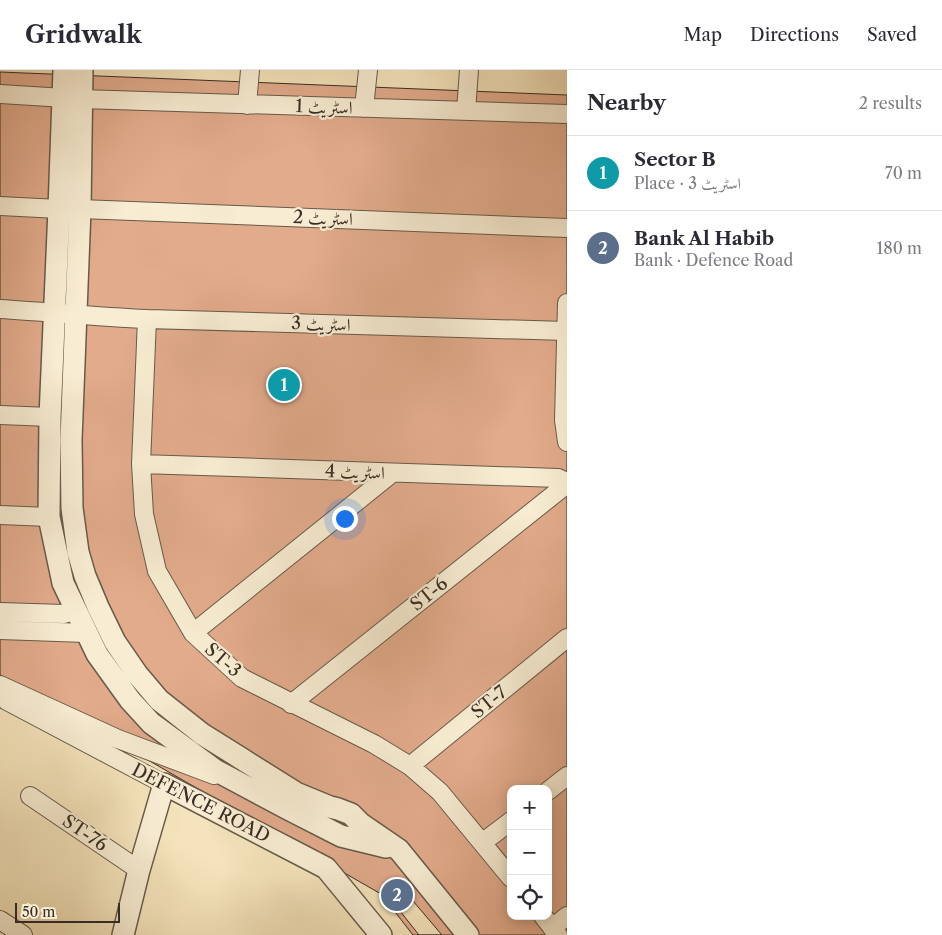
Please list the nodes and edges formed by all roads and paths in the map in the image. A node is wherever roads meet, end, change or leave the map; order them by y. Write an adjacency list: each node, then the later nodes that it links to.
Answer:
1 (64, 70): 7 (street)
2 (82, 70): 7 (street)
3 (250, 70): 8 (street)
4 (368, 70): 9 (street)
5 (469, 70): 10 (street)
6 (0, 94): 7 (street, اسٹریٹ 1)
7 (72, 99): 8 (street, اسٹریٹ 1); 13 (street)
8 (247, 105): 9 (street, اسٹریٹ 1)
9 (364, 108): 10 (street, اسٹریٹ 1)
10 (466, 111): 11 (street, اسٹریٹ 1)
11 (567, 114)
12 (0, 206): 13 (street, اسٹریٹ 2)
13 (70, 209): 14 (street, اسٹریٹ 2); 17 (street)
14 (567, 228)
15 (567, 303): 19 (street)
16 (0, 310): 17 (street, اسٹریٹ 3)
17 (65, 314): 18 (street, اسٹریٹ 3); 22 (street); 44 (street)
18 (146, 319): 19 (street, اسٹریٹ 3); 24 (street, ST-3)
19 (566, 331): 20 (street)
20 (566, 355): 23 (street)
21 (0, 415): 22 (street)
22 (50, 417): 28 (street)
23 (567, 442)
24 (141, 464): 25 (street, اسٹریٹ 4); 33 (street, ST-3)
25 (391, 474): 26 (street, اسٹریٹ 4); 33 (street)
26 (567, 483): 37 (street, ST-6)
27 (0, 515): 28 (street)
28 (49, 517): 29 (street)
29 (76, 610): 30 (street); 32 (street)
30 (0, 612)
31 (0, 630): 32 (street)
32 (86, 634): 41 (street)
33 (193, 634): 37 (street, ST-3)
34 (567, 638): 38 (street, ST-7)
35 (0, 685): 41 (street)
36 (0, 698): 40 (street, DEFENCE ROAD)
37 (291, 704): 38 (street, ST-3)
38 (410, 766): 48 (street, ST-3)
39 (567, 776): 42 (street)
40 (164, 784): 49 (street, DEFENCE ROAD); 51 (street)
41 (248, 787): 46 (street)
42 (552, 788)
43 (30, 796): 51 (street, ST-76)
44 (332, 808): 46 (street); 47 (street)
45 (507, 823): 48 (street)
46 (321, 826): 47 (street); 49 (street)
47 (351, 829): 50 (street); 59 (street)
48 (482, 843): 52 (street, ST-3)
49 (304, 857): 50 (street, DEFENCE ROAD)
50 (326, 868): 58 (street, DEFENCE ROAD)
51 (139, 870): 57 (street)
52 (509, 875)
53 (567, 916): 55 (street)
54 (0, 920): 56 (street)
55 (551, 926)
56 (23, 935)
57 (123, 935)
58 (381, 935)
59 (468, 935)

